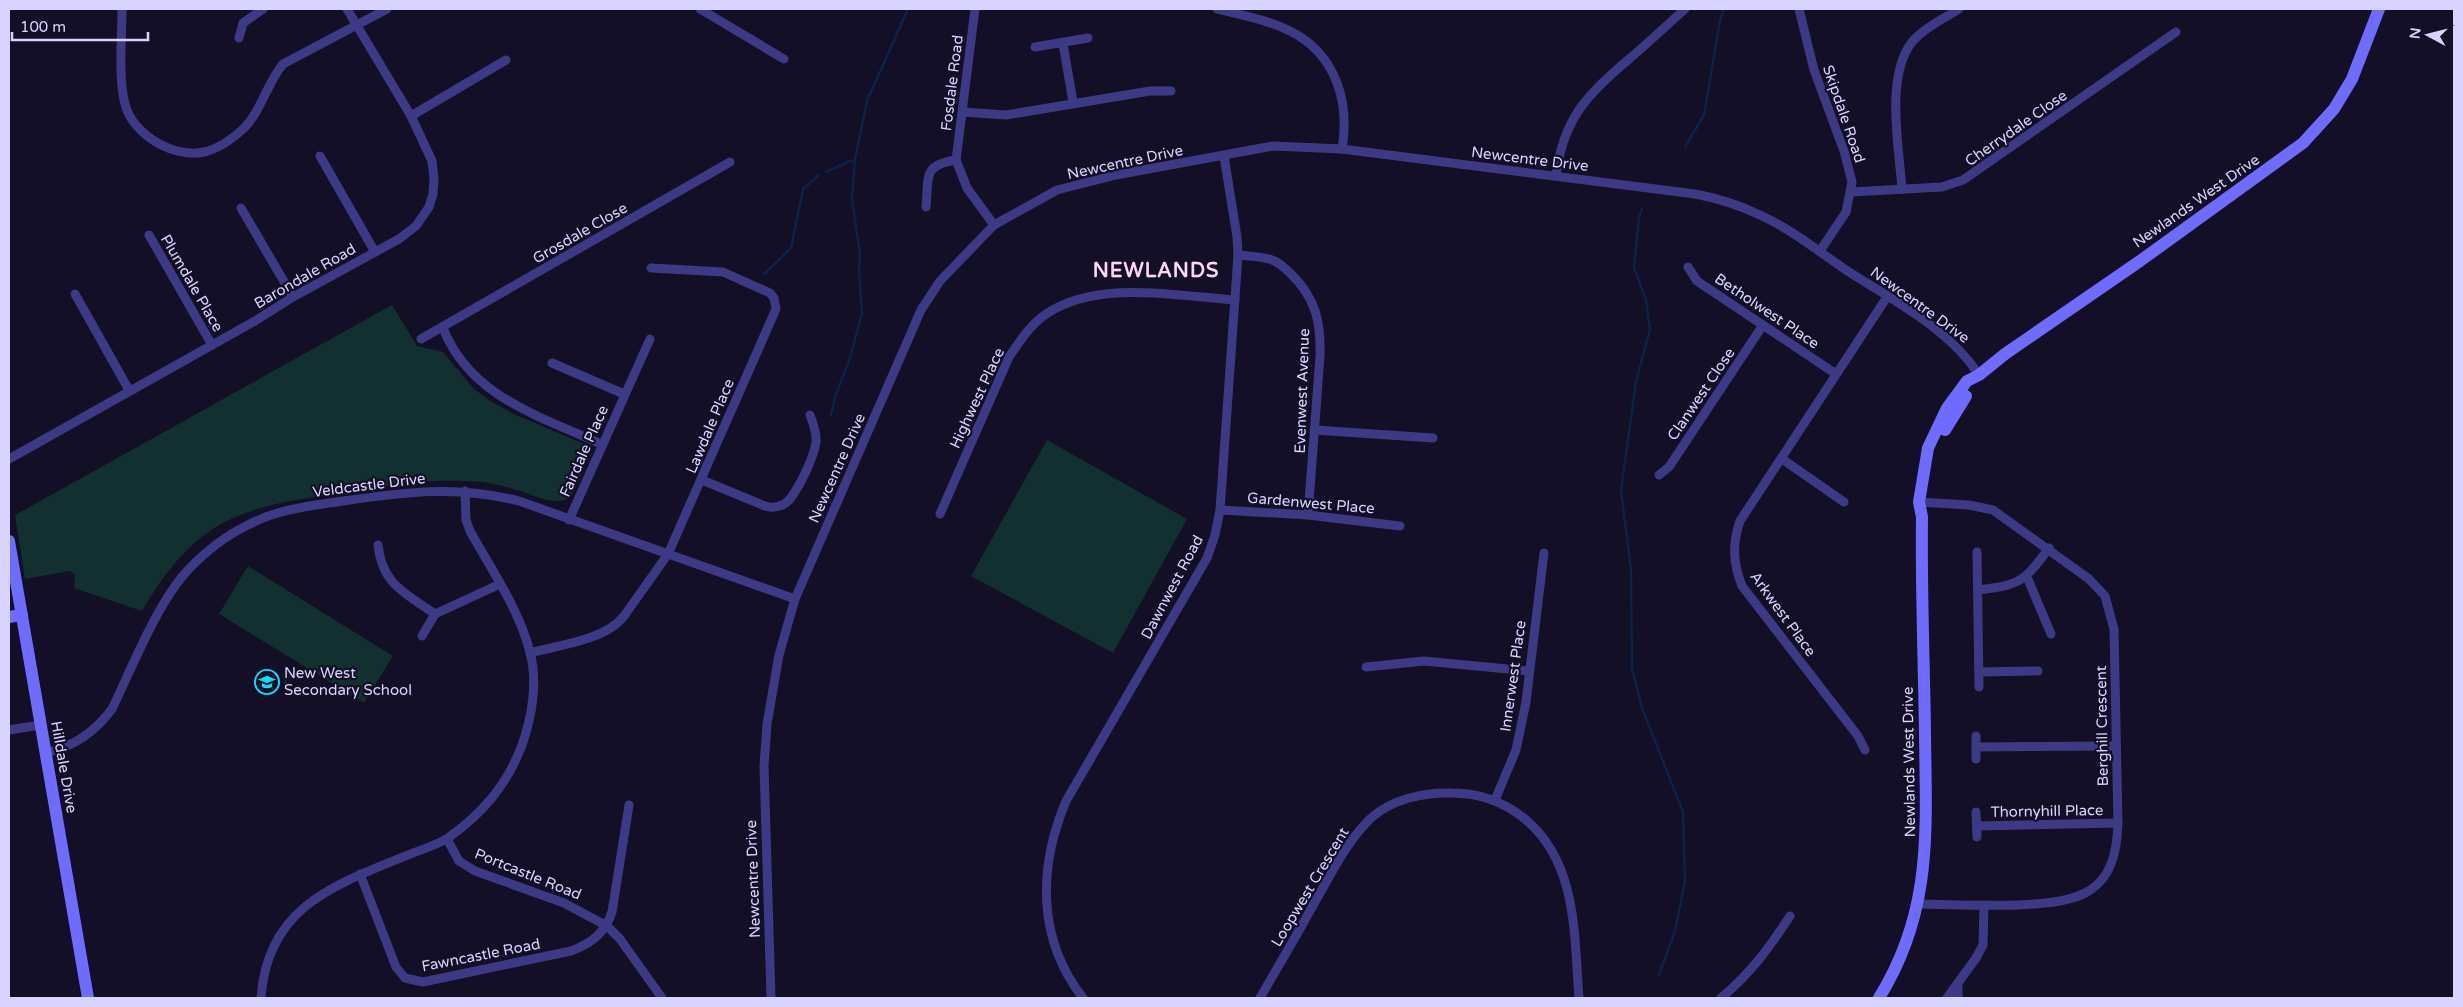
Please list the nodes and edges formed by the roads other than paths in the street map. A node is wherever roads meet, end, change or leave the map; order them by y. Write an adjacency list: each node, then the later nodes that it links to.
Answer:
1 (122, 9): 12 (street)
2 (263, 9): 14 (street)
3 (347, 9): 12 (street, Barondale Road)
4 (387, 9): 12 (street)
5 (700, 9): 18 (street)
6 (974, 9): 22 (street, Fosdale Road)
7 (1217, 9): 24 (street)
8 (1686, 9): 29 (street)
9 (1799, 9): 31 (street, Skipdale Road)
10 (1959, 9): 30 (street)
11 (2379, 9): 52 (street, Newlands West Drive)
12 (356, 23): 23 (street, Barondale Road)
13 (2176, 32): 30 (street, Cherrydale Close)
14 (239, 38)
15 (1088, 38): 16 (street)
16 (1063, 44): 17 (street); 21 (street)
17 (1035, 47)
18 (784, 59)
19 (506, 60): 23 (street)
20 (1170, 91): 21 (street)
21 (1073, 102): 22 (street)
22 (963, 112): 27 (street, Fosdale Road)
23 (410, 116): 36 (street, Barondale Road)
24 (1342, 149): 26 (street, Newcentre Drive); 29 (street, Newcentre Drive)
25 (320, 156): 36 (street)
26 (1224, 156): 34 (street, Newcentre Drive); 38 (street, Dawnwest Road)
27 (956, 160): 32 (street); 34 (street, Fosdale Road)
28 (730, 162): 46 (street, Grosdale Close)
29 (1556, 176): 37 (street, Newcentre Drive)
30 (1902, 189): 31 (street, Cherrydale Close)
31 (1851, 192): 37 (street, Skipdale Road)
32 (926, 207)
33 (241, 208): 42 (street)
34 (994, 225): 80 (street, Newcentre Drive)
35 (149, 235): 49 (street, Plumdale Place)
36 (375, 252): 42 (street, Barondale Road)
37 (1820, 252): 43 (street, Newcentre Drive)
38 (1238, 255): 44 (street, Dawnwest Road); 56 (street, Evenwest Avenue)
39 (1688, 267): 45 (street, Betholwest Place)
40 (651, 268): 62 (street, Lawdale Place)
41 (75, 294): 53 (street)
42 (293, 297): 49 (street, Barondale Road)
43 (1887, 297): 51 (street, Arkwest Place); 52 (street, Newcentre Drive)
44 (1235, 300): 66 (street, Dawnwest Road); 67 (street, Highwest Place)
45 (1763, 325): 51 (street, Betholwest Place); 61 (street, Clanwest Close)
46 (443, 328): 48 (street, Grosdale Close); 58 (street)
47 (650, 339): 54 (street, Fairdale Place)
48 (420, 340)
49 (212, 345): 53 (street, Barondale Road)
50 (552, 363): 54 (street, Fairdale Place)
51 (1836, 374): 60 (street, Arkwest Place)
52 (1979, 375): 65 (street, Newlands West Drive)
53 (129, 390): 59 (street, Barondale Road)
54 (624, 394): 58 (street, Fairdale Place)
55 (810, 415): 62 (street)
56 (1315, 430): 57 (street); 68 (street, Evenwest Avenue)
57 (1433, 438)
58 (601, 444): 69 (street, Fairdale Place)
59 (9, 459)
60 (1782, 459): 64 (street); 97 (street, Arkwest Place)
61 (1659, 474)
62 (702, 480): 76 (street, Lawdale Place)
63 (465, 491): 69 (street, Veldcastle Drive); 78 (street); 98 (street, Veldcastle Drive)
64 (1844, 502)
65 (1922, 502): 73 (street, Berghill Crescent); 108 (street, Newlands West Drive)
66 (1220, 510): 68 (street, Gardenwest Place); 117 (street, Dawnwest Road)
67 (940, 514)
68 (1308, 516): 70 (street, Gardenwest Place)
69 (569, 520): 76 (street, Veldcastle Drive)
70 (1400, 526)
71 (9, 541): 82 (street, Hilldale Drive)
72 (378, 546): 81 (street)
73 (2049, 548): 77 (street); 95 (street, Berghill Crescent)
74 (1544, 552): 88 (street, Innerwest Place)
75 (1977, 552): 79 (street)
76 (668, 554): 80 (street, Veldcastle Drive); 86 (street, Lawdale Place)
77 (2027, 577): 79 (street); 84 (street)
78 (500, 584): 81 (street); 86 (street)
79 (1978, 590): 90 (street)
80 (795, 599): 116 (street, Newcentre Drive)
81 (435, 614): 85 (street)
82 (22, 615): 83 (street); 92 (street, Hilldale Drive)
83 (9, 617)
84 (2051, 634)
85 (422, 636)
86 (530, 653): 106 (street)
87 (1366, 667): 88 (street)
88 (1528, 671): 100 (street, Innerwest Place)
89 (2038, 671): 90 (street)
90 (1979, 672): 91 (street)
91 (1979, 687)
92 (40, 724): 93 (street); 98 (street, Hilldale Drive)
93 (9, 730)
94 (1976, 736): 96 (street)
95 (2116, 746): 96 (street); 103 (street, Berghill Crescent)
96 (1976, 747): 99 (street)
97 (1865, 750)
98 (46, 753): 113 (street, Hilldale Drive)
99 (1976, 759)
100 (1495, 800): 118 (street, Loopwest Crescent); 119 (street, Loopwest Crescent)
101 (629, 805): 111 (street)
102 (1976, 812): 104 (street, Thornyhill Place)
103 (2118, 823): 104 (street, Thornyhill Place); 109 (street, Berghill Crescent)
104 (1977, 826): 105 (street, Thornyhill Place)
105 (1977, 838)
106 (447, 839): 107 (street); 111 (street, Portcastle Road)
107 (360, 874): 111 (street, Fawncastle Road); 114 (street)
108 (1918, 904): 109 (street, Berghill Crescent); 121 (street, Newlands West Drive)
109 (1984, 905): 112 (street)
110 (1790, 916): 120 (street)
111 (607, 926): 115 (street, Portcastle Road)
112 (1958, 983): 122 (street); 123 (street)
113 (88, 998)
114 (261, 998)
115 (662, 998)
116 (771, 998)
117 (1083, 998)
118 (1260, 998)
119 (1579, 998)
120 (1721, 998)
121 (1879, 998)
122 (1947, 998)
123 (1958, 998)

